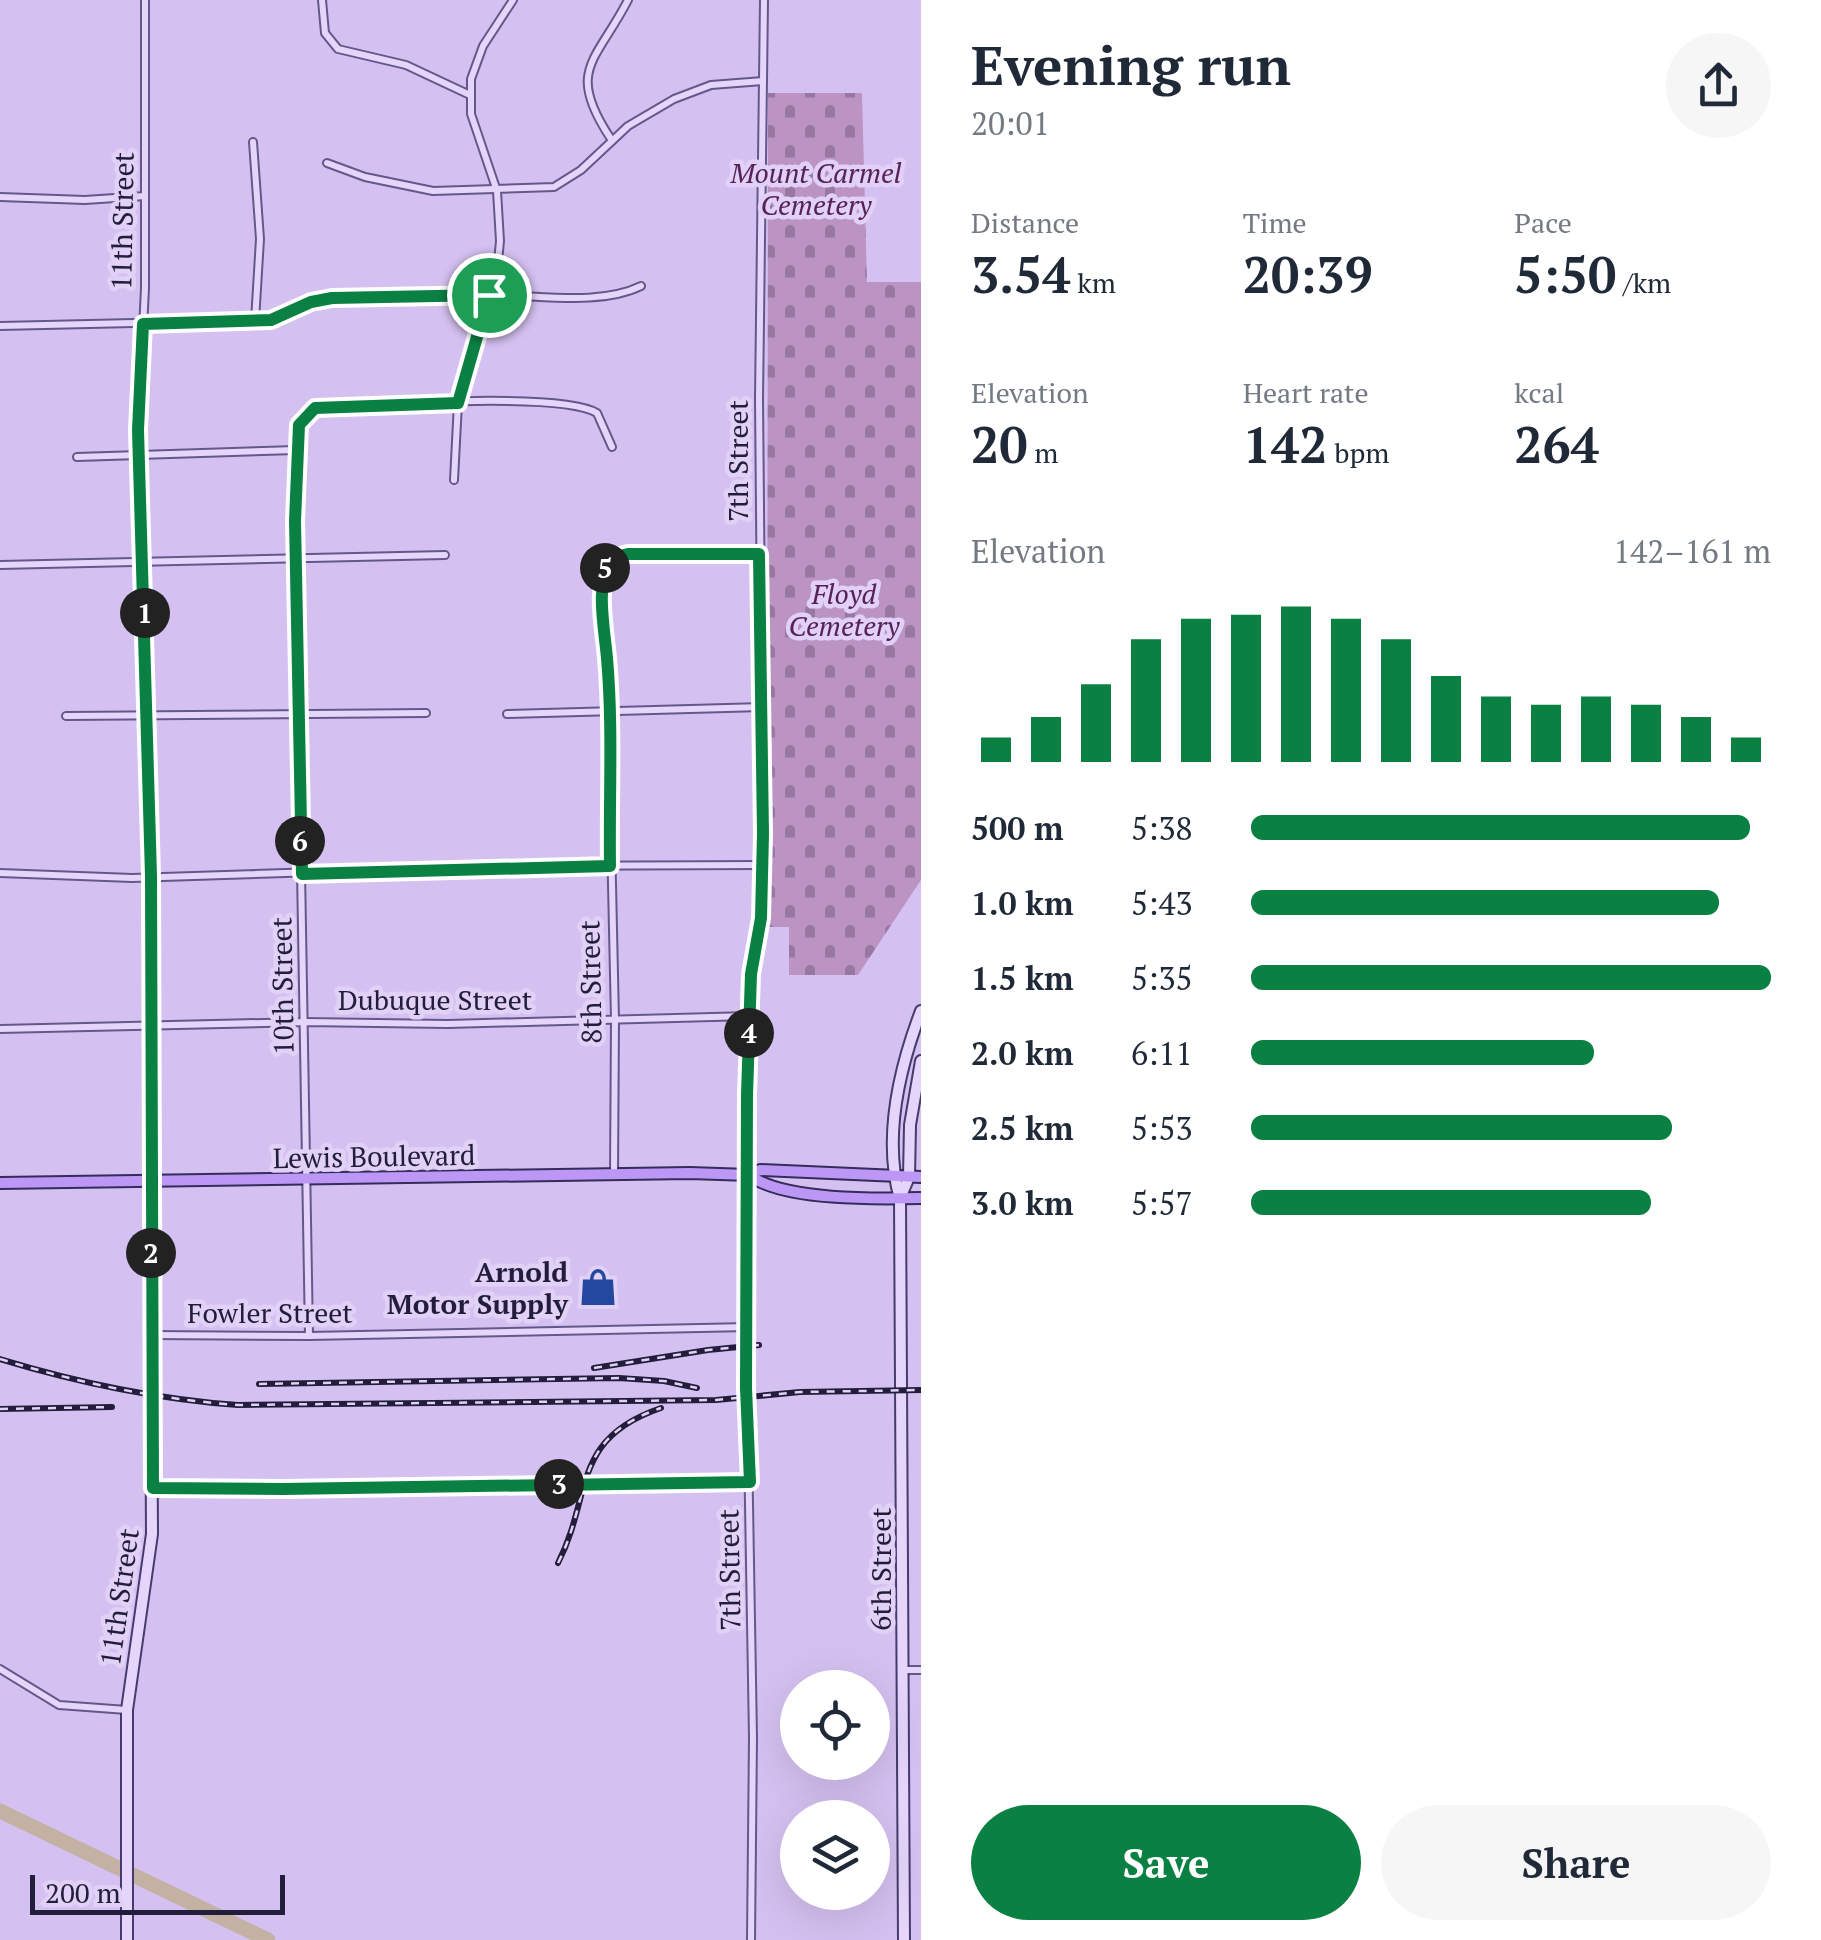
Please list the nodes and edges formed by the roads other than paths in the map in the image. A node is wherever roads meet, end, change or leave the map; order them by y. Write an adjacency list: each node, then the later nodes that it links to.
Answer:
1 (145, 0): 12 (street, 11th Street)
2 (322, 0): 7 (street)
3 (513, 0): 7 (street)
4 (628, 0): 8 (street)
5 (764, 0): 6 (street, 7th Street)
6 (763, 81): 8 (street); 25 (street, 7th Street)
7 (470, 95): 11 (street)
8 (611, 139): 11 (street)
9 (253, 142): 16 (street)
10 (326, 163): 11 (street)
11 (496, 191): 15 (street)
12 (145, 196): 13 (street); 17 (street, 11th Street)
13 (0, 197)
14 (641, 286): 15 (street)
15 (489, 295): 16 (street); 19 (street)
16 (255, 321): 17 (street)
17 (143, 324): 18 (street); 22 (street, 11th Street)
18 (0, 326)
19 (458, 403): 20 (street); 21 (street, 10th Street); 24 (street)
20 (612, 447)
21 (296, 450): 22 (street); 27 (street, 10th Street)
22 (140, 455): 23 (street); 28 (street, 11th Street)
23 (77, 458)
24 (454, 480)
25 (759, 554): 30 (street, 7th Street); 31 (street, 8th Street)
26 (446, 556): 27 (street)
27 (296, 558): 28 (street); 32 (street, 10th Street)
28 (142, 564): 29 (street); 36 (street, 11th Street)
29 (0, 565)
30 (763, 706): 31 (street); 37 (street, 7th Street)
31 (608, 710): 34 (street); 38 (street, 8th Street)
32 (297, 714): 33 (street); 36 (street); 40 (street, 10th Street)
33 (426, 714)
34 (507, 714)
35 (66, 716): 36 (street)
36 (148, 716): 41 (street, 11th Street)
37 (762, 865): 38 (street); 43 (street, 7th Street)
38 (610, 866): 40 (street); 44 (street, 8th Street)
39 (0, 873): 41 (street)
40 (302, 874): 41 (street); 45 (street, 10th Street)
41 (151, 876): 46 (street, 11th Street)
42 (921, 1012): 51 (main road, 6th Street)
43 (750, 1016): 44 (street, Dubuque Street); 50 (street, 7th Street)
44 (614, 1020): 45 (street, Dubuque Street); 49 (street, 8th Street)
45 (305, 1022): 46 (street, Dubuque Street); 53 (street, 10th Street)
46 (150, 1024): 47 (street, Dubuque Street); 54 (street, 11th Street)
47 (0, 1029)
48 (921, 1061): 52 (main road, 6th Street)
49 (614, 1174): 50 (main road, Lewis Boulevard); 53 (main road, Lewis Boulevard)
50 (749, 1176): 51 (main road, Lewis Boulevard); 57 (main road, Lewis Boulevard); 58 (street, 7th Street)
51 (894, 1176): 52 (main road, Lewis Boulevard); 57 (main road, 6th Street)
52 (915, 1177): 57 (main road, 6th Street)
53 (307, 1180): 54 (main road, Lewis Boulevard); 60 (street, 10th Street)
54 (150, 1182): 55 (main road, Lewis Boulevard); 59 (main road, 11th Street)
55 (0, 1183)
56 (921, 1198): 57 (main road, Lewis Boulevard)
57 (900, 1199): 64 (main road, 6th Street)
58 (748, 1327): 60 (street, Fowler Street); 61 (street, 7th Street)
59 (151, 1335): 60 (street, Fowler Street); 62 (main road, 11th Street)
60 (309, 1336)
61 (750, 1482): 62 (street); 68 (street, 7th Street)
62 (153, 1488): 66 (main road, 11th Street)
63 (0, 1669): 66 (street)
64 (903, 1670): 65 (street); 69 (main road, 6th Street)
65 (921, 1670)
66 (126, 1710): 67 (main road, 11th Street)
67 (127, 1936)
68 (751, 1940)
69 (904, 1940)

